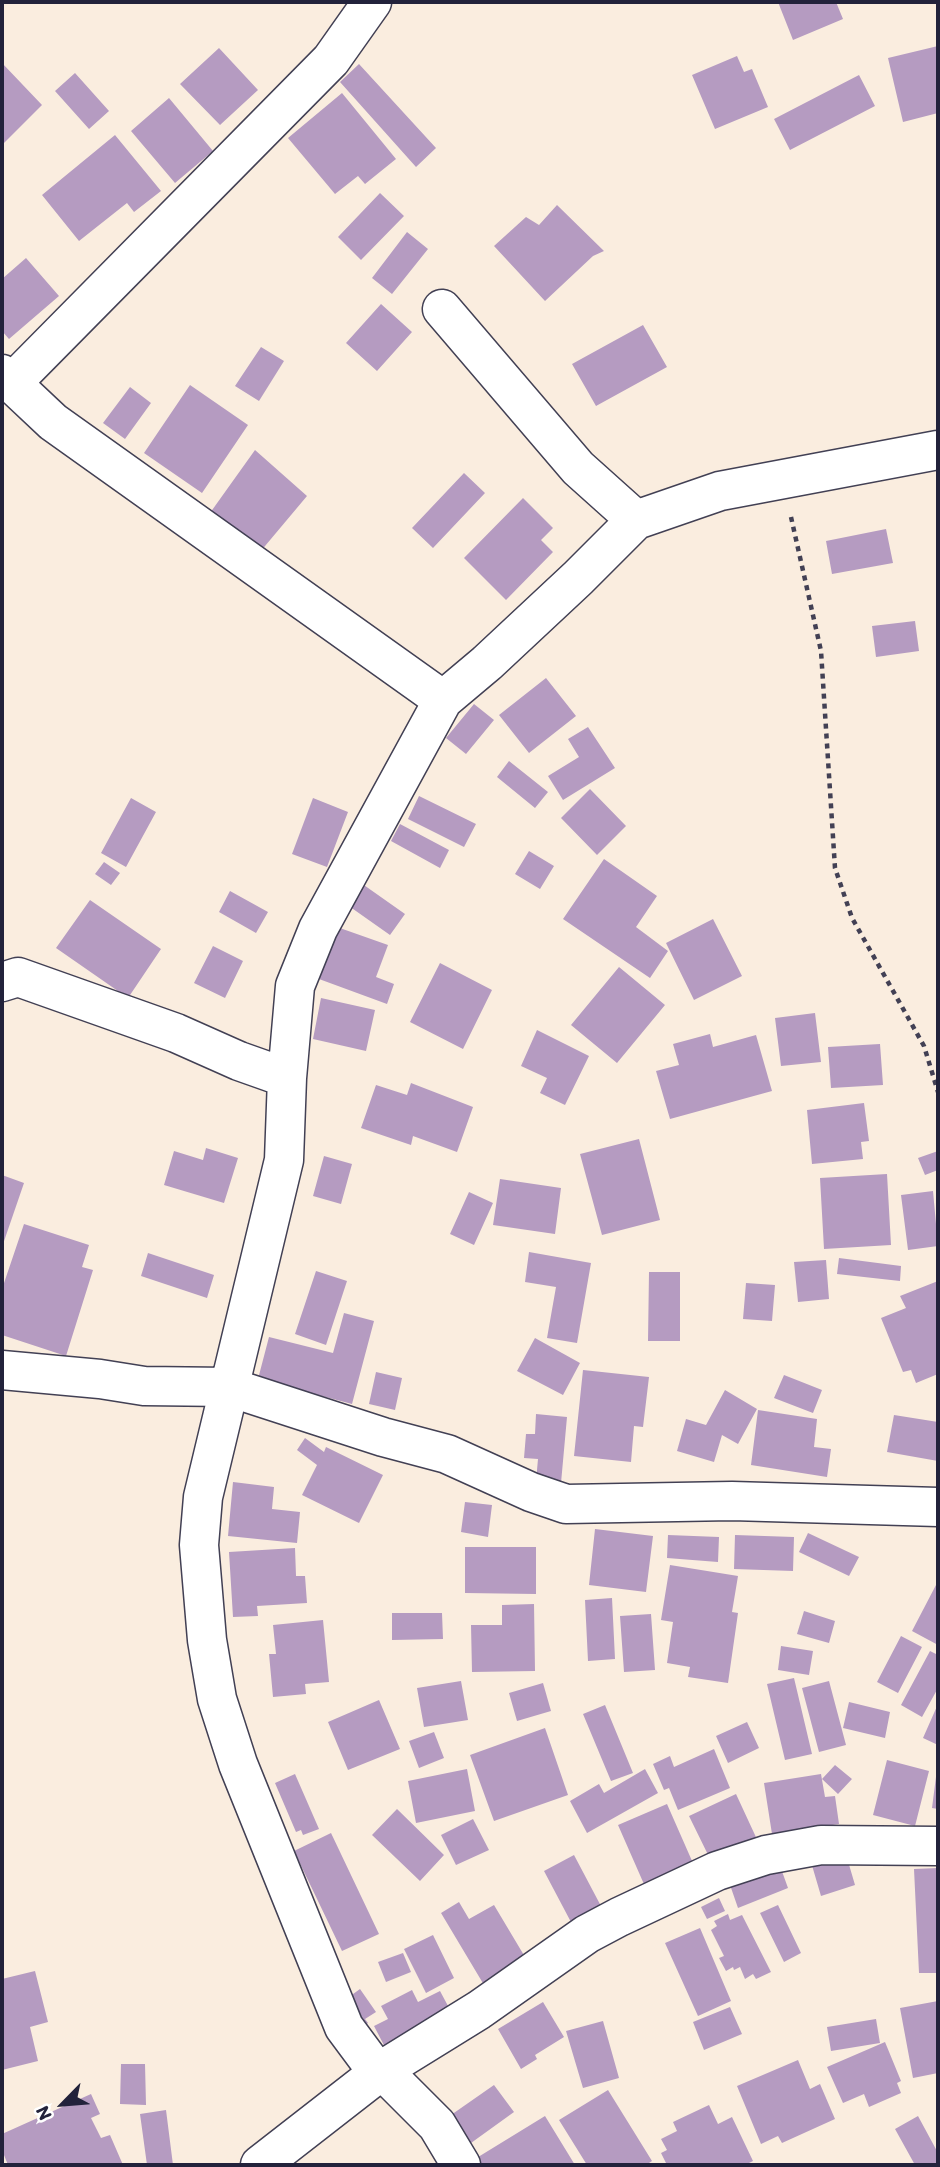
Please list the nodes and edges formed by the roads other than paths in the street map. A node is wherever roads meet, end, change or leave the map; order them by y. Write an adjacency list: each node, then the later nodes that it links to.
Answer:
1 (372, 2): 3 (street)
2 (442, 309): 5 (street)
3 (7, 378): 6 (street)
4 (938, 450): 5 (street)
5 (636, 520): 6 (street)
6 (443, 700): 8 (street)
7 (7, 969): 8 (street)
8 (287, 1079): 10 (street)
9 (2, 1370): 10 (street)
10 (229, 1387): 11 (street); 13 (street)
11 (938, 1507)
12 (938, 1846): 13 (street)
13 (382, 2070): 14 (street); 15 (street)
14 (260, 2165)
15 (461, 2165)

